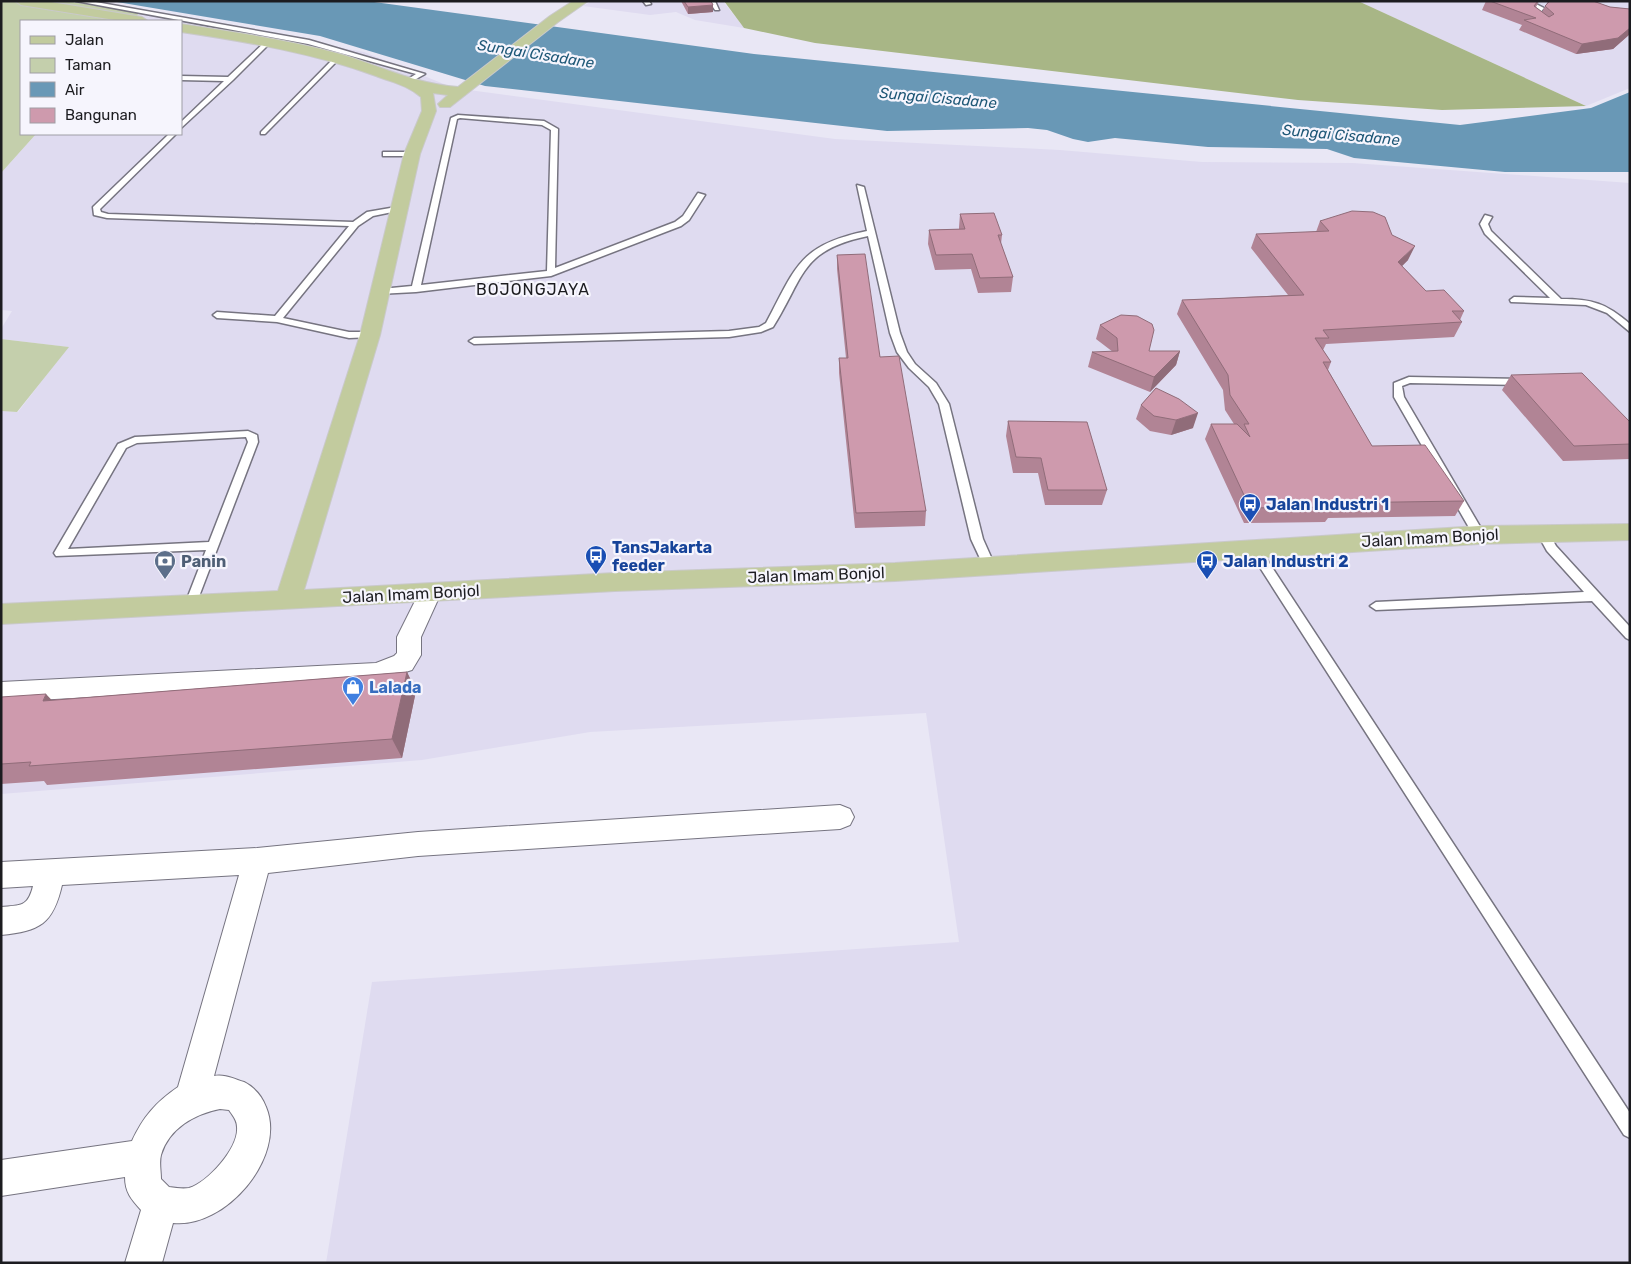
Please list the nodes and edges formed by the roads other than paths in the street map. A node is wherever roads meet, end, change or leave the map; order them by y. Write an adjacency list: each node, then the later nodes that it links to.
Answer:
1 (21, 1): 9 (main road)
2 (79, 1): 16 (lane)
3 (582, 1): 17 (main road)
4 (712, 1): 8 (lane)
5 (1525, 1): 7 (lane)
6 (1544, 4): 7 (lane)
7 (1535, 5): 10 (lane)
8 (718, 9)
9 (136, 20)
10 (1544, 24)
11 (182, 28): 12 (main road)
12 (268, 42): 13 (main road); 15 (lane)
13 (337, 58): 16 (main road); 20 (lane)
14 (182, 78): 15 (lane)
15 (230, 79): 19 (lane)
16 (411, 84): 17 (main road); 18 (main road)
17 (460, 90): 18 (main road)
18 (423, 123): 23 (main road)
19 (182, 125)
20 (263, 133)
21 (172, 135): 28 (lane)
22 (386, 154): 23 (lane)
23 (412, 154): 26 (main road)
24 (860, 187): 29 (lane)
25 (701, 196): 30 (lane)
26 (399, 208): 28 (lane); 32 (main road)
27 (1488, 217): 34 (lane)
28 (355, 224): 36 (lane)
29 (871, 233): 39 (lane); 46 (lane)
30 (551, 272): 31 (lane); 31 (lane)
31 (416, 289): 32 (lane)
32 (381, 292): 38 (main road)
33 (1514, 300): 34 (lane)
34 (1558, 301): 37 (lane)
35 (217, 314): 36 (lane)
36 (277, 319): 38 (lane)
37 (1630, 329)
38 (370, 335): 49 (main road)
39 (474, 341)
40 (1535, 382): 43 (lane)
41 (1630, 532): 42 (main road, Jalan Imam Bonjol)
42 (1543, 533): 43 (main road, Jalan Imam Bonjol); 48 (lane)
43 (1479, 535): 45 (main road, Jalan Imam Bonjol)
44 (212, 546): 44 (lane); 50 (lane)
45 (1254, 549): 46 (main road, Jalan Imam Bonjol); 61 (lane)
46 (988, 566): 47 (main road, Jalan Imam Bonjol)
47 (430, 593): 49 (main road, Jalan Imam Bonjol); 54 (street)
48 (1596, 596): 51 (lane); 53 (lane)
49 (288, 600): 50 (main road, Jalan Imam Bonjol)
50 (191, 604): 52 (main road, Jalan Imam Bonjol)
51 (1376, 606)
52 (1, 614)
53 (1630, 635)
54 (1, 692)
55 (840, 817): 56 (street)
56 (257, 861): 57 (street); 60 (street)
57 (51, 872): 58 (street); 59 (street)
58 (1, 875)
59 (1, 921)
60 (192, 1098): 62 (street); 64 (street)
61 (1630, 1129)
62 (142, 1156): 63 (street); 64 (street)
63 (1, 1178)
64 (161, 1204): 65 (street)
65 (143, 1263)

